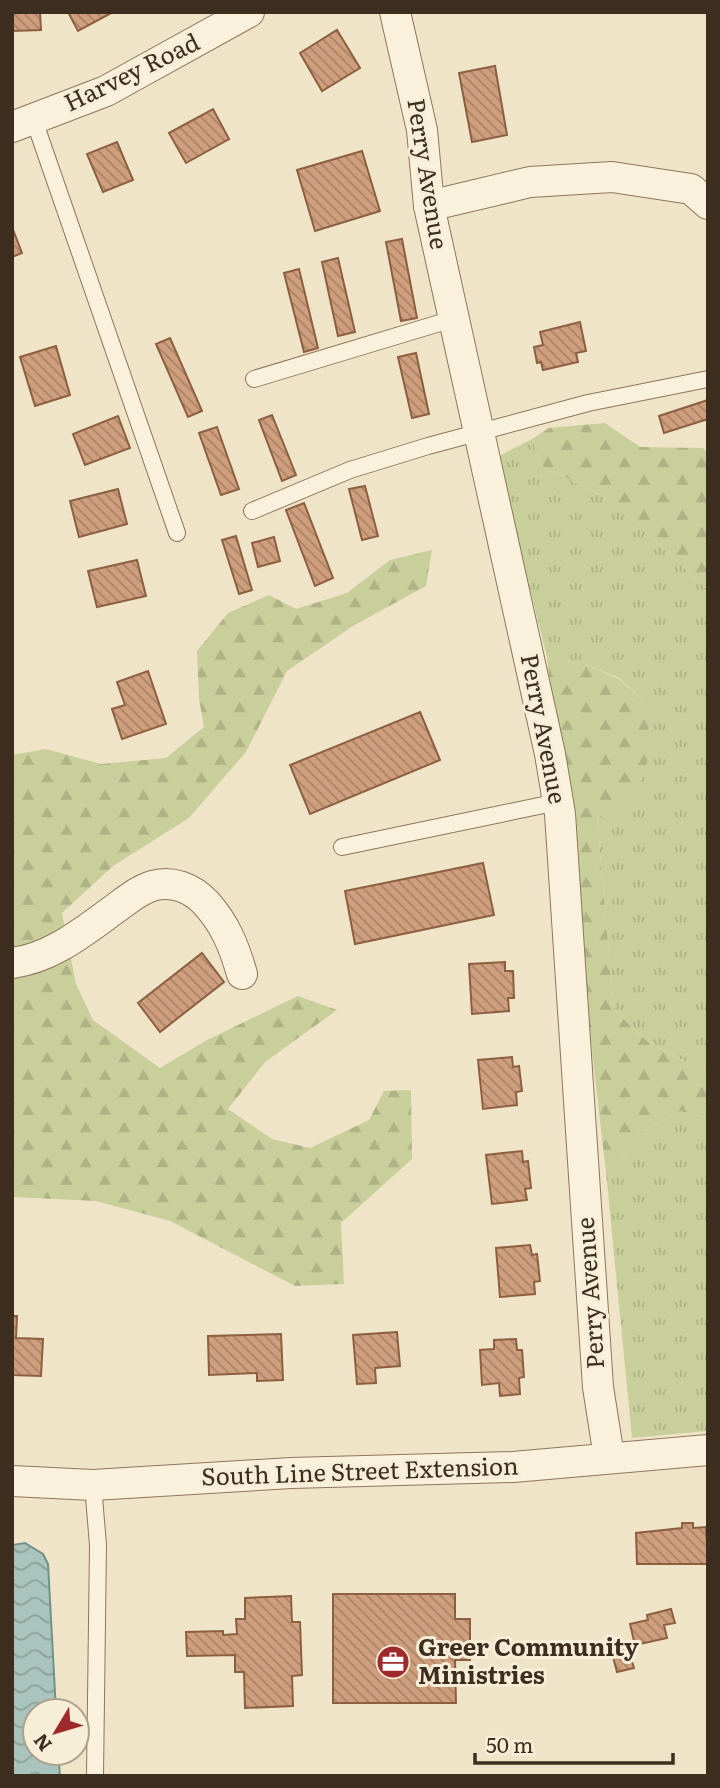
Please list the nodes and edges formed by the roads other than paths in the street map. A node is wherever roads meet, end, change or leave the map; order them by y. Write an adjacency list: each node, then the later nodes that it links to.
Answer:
1 (250, 12): 3 (street, Harvey Road)
2 (394, 12): 5 (street, Perry Avenue)
3 (23, 123): 11 (lane)
4 (708, 204): 5 (street)
5 (429, 206): 6 (street, Perry Avenue)
6 (453, 319): 7 (lane); 9 (street, Perry Avenue)
7 (254, 379)
8 (708, 379): 9 (lane)
9 (480, 434): 10 (lane); 12 (street, Perry Avenue)
10 (252, 511)
11 (177, 533)
12 (558, 802): 13 (lane); 17 (street, Perry Avenue)
13 (342, 847)
14 (12, 963): 15 (street)
15 (242, 974)
16 (708, 1450): 17 (street, South Line Street Extension)
17 (610, 1457): 19 (street, South Line Street Extension)
18 (12, 1481): 19 (street, South Line Street Extension)
19 (93, 1485): 20 (lane)
20 (95, 1776)

